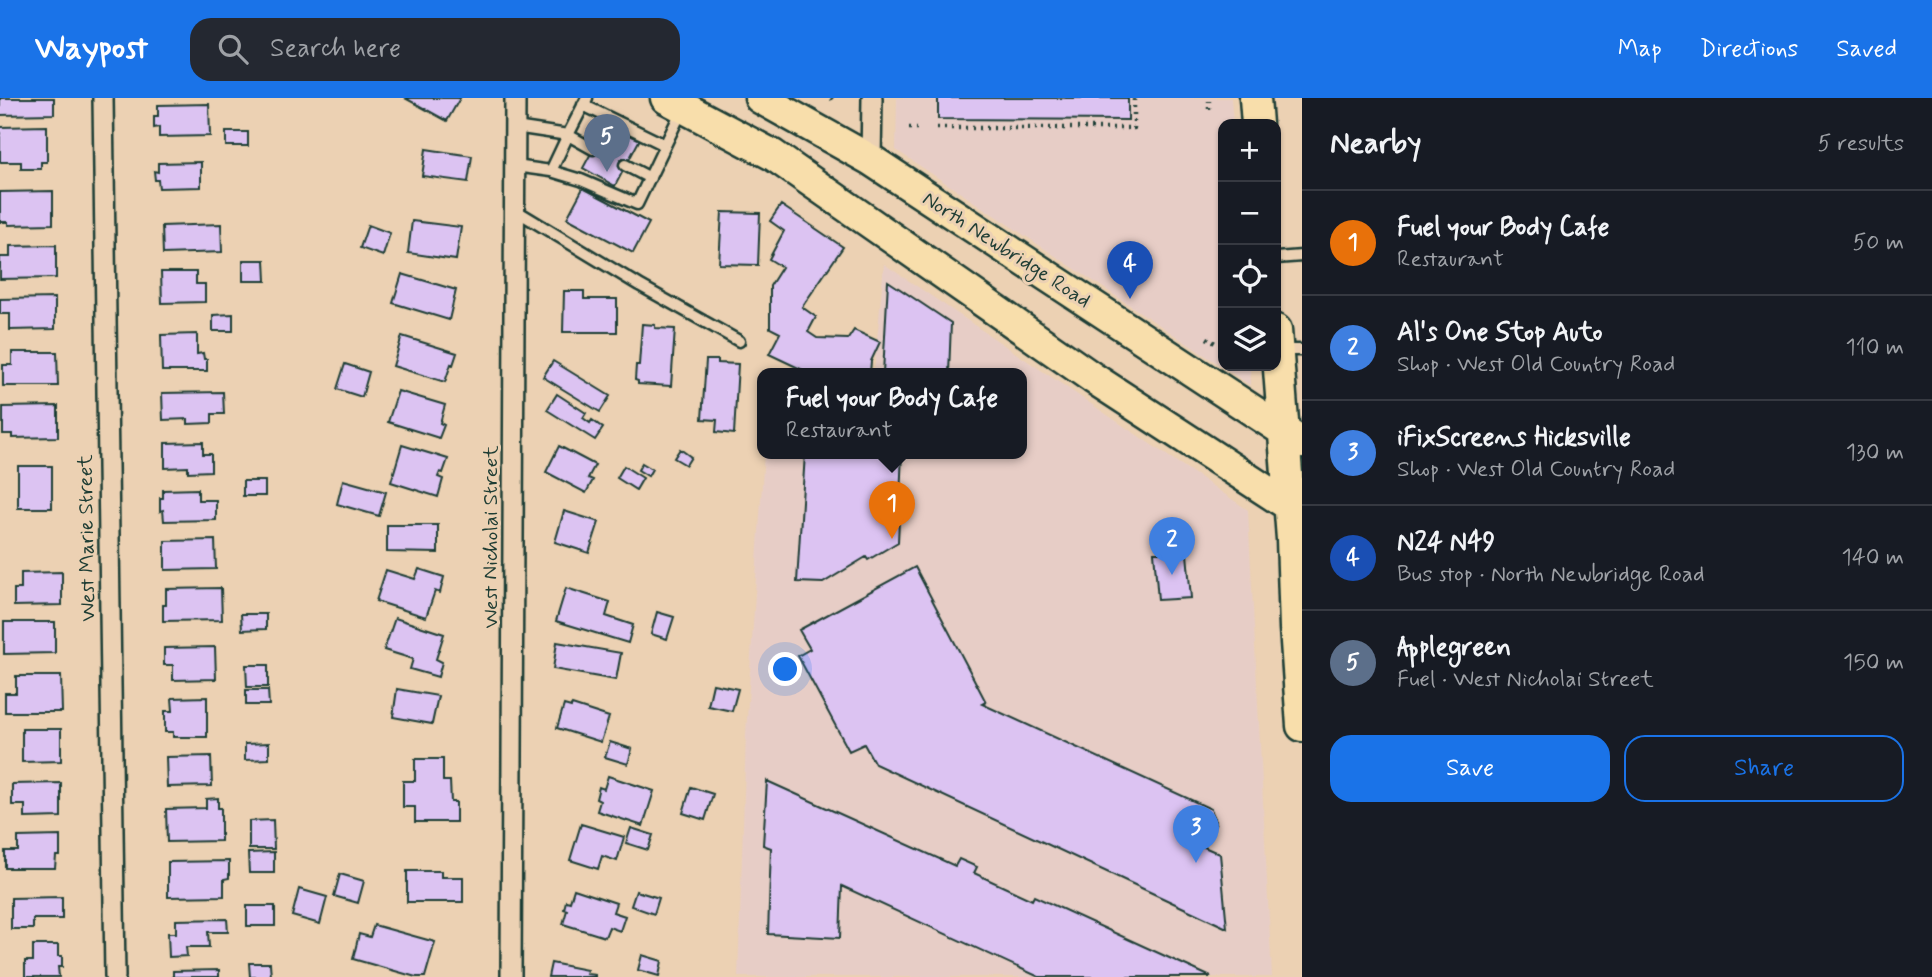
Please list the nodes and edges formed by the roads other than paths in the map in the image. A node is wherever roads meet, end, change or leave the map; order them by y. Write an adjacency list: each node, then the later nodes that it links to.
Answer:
1 (103, 98): 28 (street, West Marie Street)
2 (515, 98): 9 (street, West Nicholai Street)
3 (760, 98): 11 (main road, North Newbridge Road)
4 (872, 98): 14 (street)
5 (1255, 98): 8 (main road)
6 (585, 101): 10 (lane); 12 (lane)
7 (675, 103): 12 (lane); 19 (main road)
8 (1257, 119)
9 (515, 127): 10 (lane); 16 (street, West Nicholai Street)
10 (568, 135): 13 (lane); 17 (lane)
11 (837, 142): 14 (main road, North Newbridge Road); 19 (main road)
12 (665, 145): 18 (lane)
13 (593, 149)
14 (872, 160): 25 (main road, North Newbridge Road)
15 (625, 165): 18 (lane)
16 (515, 166): 17 (lane); 20 (street, West Nicholai Street)
17 (551, 172): 18 (lane)
18 (650, 178)
19 (821, 189): 26 (main road)
20 (514, 210): 23 (lane); 29 (street, West Nicholai Street)
21 (1302, 256): 22 (lane)
22 (1281, 258)
23 (739, 341)
24 (1285, 343): 25 (main road)
25 (1293, 437): 26 (main road)
26 (1296, 510): 27 (main road)
27 (1302, 726)
28 (115, 977)
29 (510, 977)

